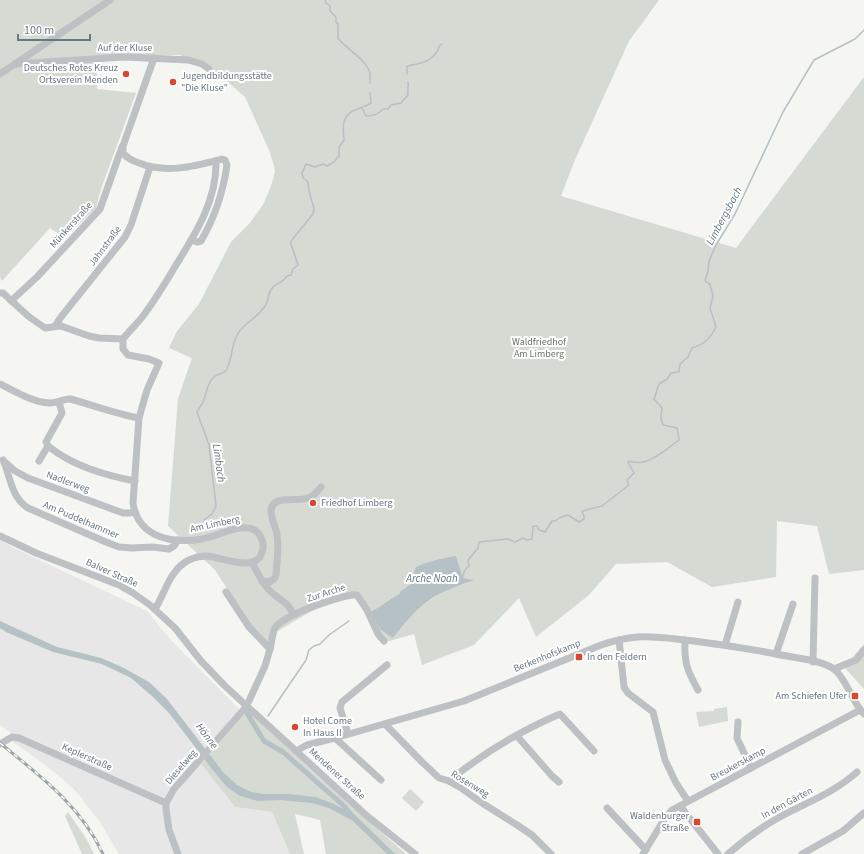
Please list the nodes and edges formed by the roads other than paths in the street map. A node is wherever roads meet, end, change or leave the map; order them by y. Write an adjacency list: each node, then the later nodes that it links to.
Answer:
1 (110, 0): 3 (street)
2 (154, 58): 3 (street, Auf der Kluse); 4 (street, Auf der Kluse); 6 (street, Münkerstraße)
3 (16, 64): 5 (street)
4 (209, 69)
5 (0, 74)
6 (122, 147): 8 (street); 11 (street, Münkerstraße)
7 (219, 160): 8 (street); 9 (street); 9 (street)
8 (150, 167): 12 (street, Jahnstraße)
9 (191, 240): 13 (street)
10 (1, 293): 11 (street)
11 (11, 301): 12 (street)
12 (56, 326): 13 (street)
13 (123, 339): 16 (street)
14 (0, 384): 15 (street)
15 (59, 402): 16 (street); 17 (street)
16 (139, 418): 20 (street)
17 (48, 446): 19 (street); 20 (street)
18 (1, 459): 22 (street, Nadlerweg); 24 (street, Am Puddelhammer)
19 (39, 461)
20 (134, 481): 22 (street)
21 (321, 487): 27 (street)
22 (134, 512): 24 (street, Am Limberg)
23 (0, 536): 31 (street, Balver Straße)
24 (178, 540): 25 (street, Am Limberg)
25 (252, 562): 27 (street); 31 (street)
26 (815, 578): 40 (street)
27 (262, 581): 32 (street)
28 (226, 592): 37 (street)
29 (738, 602): 36 (street)
30 (793, 604): 39 (street)
31 (155, 609): 44 (street, Balver Straße)
32 (294, 615): 35 (street, Zur Arche); 37 (street, Zur Arche)
33 (618, 640): 34 (street, Berkenhofskamp); 47 (street, Berkenhofskamp); 59 (street)
34 (684, 640): 36 (street, Berkenhofskamp); 43 (street)
35 (384, 641)
36 (725, 645): 39 (street, Berkenhofskamp)
37 (270, 649): 44 (street, Dieselweg)
38 (864, 650): 42 (street)
39 (776, 654): 40 (street, Berkenhofskamp)
40 (814, 662): 42 (street, Berkenhofskamp)
41 (387, 666): 48 (street)
42 (834, 669): 45 (street)
43 (698, 690)
44 (248, 703): 52 (street, Mendener Straße); 60 (street, Dieselweg)
45 (862, 712): 54 (street, Breukerskamp)
46 (738, 722): 54 (street)
47 (385, 724): 48 (street, Berkenhofskamp); 57 (street, Rosenweg)
48 (348, 734): 50 (street, Berkenhofskamp)
49 (517, 736): 53 (street); 57 (street); 58 (street)
50 (336, 738): 52 (street, Berkenhofskamp); 56 (street)
51 (0, 744): 60 (street, Keplerstraße)
52 (296, 751): 66 (street, Mendener Straße)
53 (594, 751)
54 (751, 768): 59 (street, Breukerskamp)
55 (857, 772): 69 (street, In den Gärten)
56 (381, 780)
57 (449, 781): 67 (street, Rosenweg)
58 (559, 782)
59 (688, 801): 61 (street, Breukerskamp)
60 (166, 803): 65 (street)
61 (680, 806): 64 (street, Breukerskamp); 68 (street)
62 (607, 808): 64 (street)
63 (864, 812): 70 (street)
64 (644, 852)
65 (178, 854)
66 (415, 854)
67 (551, 854)
68 (718, 854)
69 (728, 854)
70 (802, 854)

